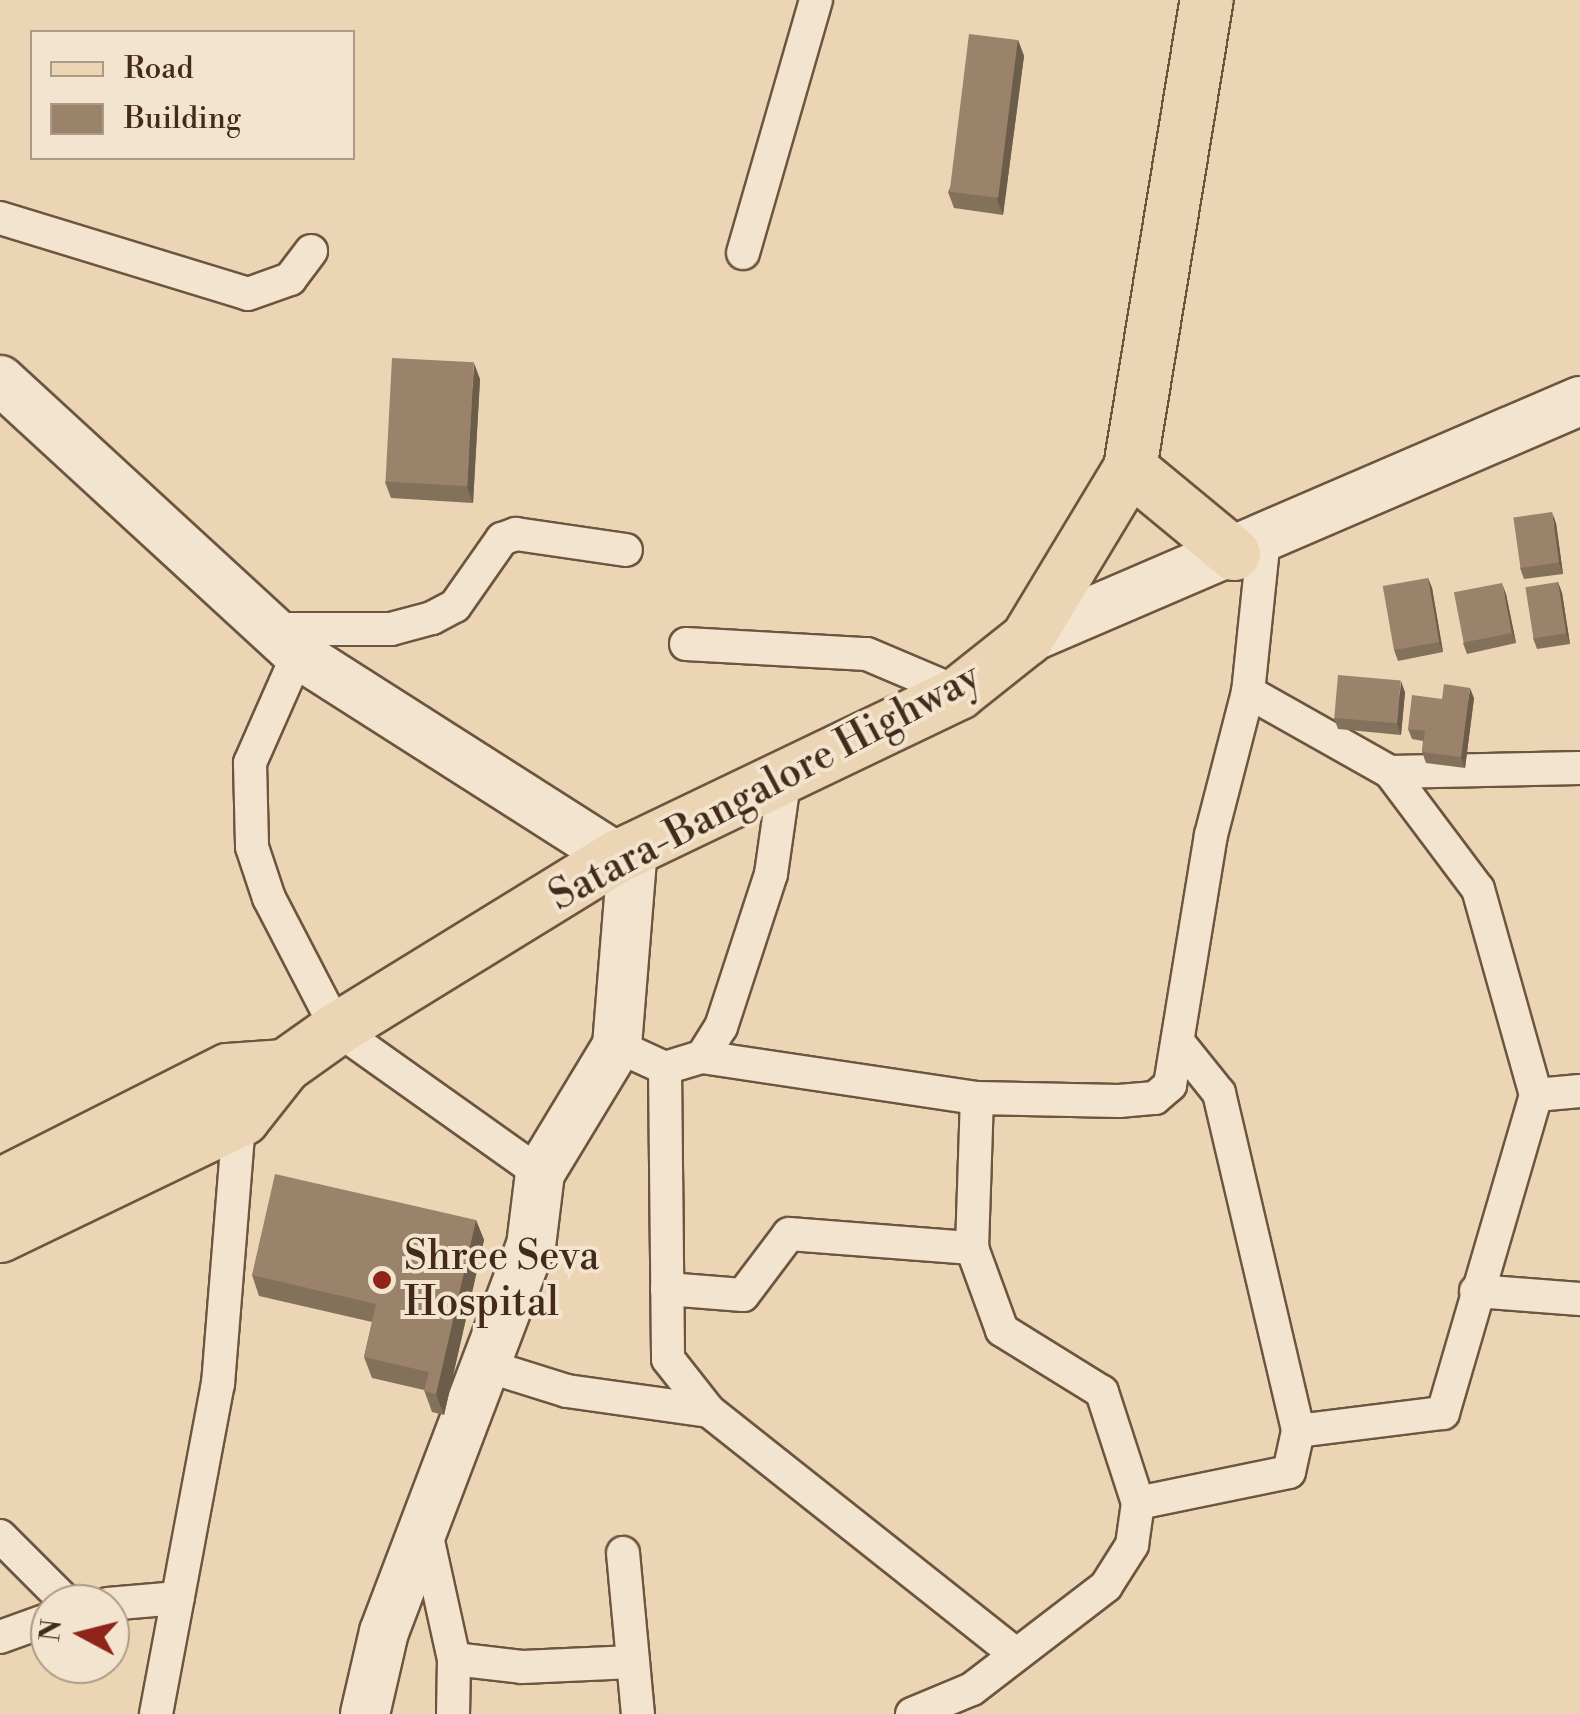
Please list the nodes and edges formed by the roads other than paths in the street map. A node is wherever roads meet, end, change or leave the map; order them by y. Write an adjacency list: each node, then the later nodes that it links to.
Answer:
1 (816, 0): 5 (street)
2 (1207, 0): 8 (main road, Satara-Bangalore Highway)
3 (0, 218): 4 (street)
4 (311, 250)
5 (743, 254)
6 (0, 380): 12 (street)
7 (1580, 401): 9 (street)
8 (1130, 468): 9 (main road); 11 (main road, Satara-Bangalore Highway)
9 (1249, 546): 11 (street); 14 (street)
10 (626, 550): 12 (street)
11 (1027, 639): 15 (main road, Satara-Bangalore Highway)
12 (284, 642): 19 (street); 20 (street)
13 (686, 644): 15 (street)
14 (1248, 692): 17 (street); 22 (street)
15 (960, 694): 18 (main road, Satara-Bangalore Highway)
16 (1580, 768): 17 (street)
17 (1390, 772): 27 (street)
18 (784, 783): 19 (main road, Satara-Bangalore Highway); 23 (street)
19 (625, 853): 20 (main road, Satara-Bangalore Highway); 21 (street)
20 (337, 1030): 26 (main road, Satara-Bangalore Highway); 29 (street)
21 (618, 1046): 24 (street); 29 (street)
22 (1182, 1047): 28 (street); 38 (street)
23 (702, 1057): 24 (street); 28 (street)
24 (665, 1068): 33 (street)
25 (1580, 1091): 27 (street)
26 (236, 1094): 30 (main road, Satara-Bangalore Highway); 31 (main road, Satara-Bangalore Highway); 44 (street)
27 (1536, 1096): 34 (street)
28 (977, 1098): 32 (street)
29 (540, 1173): 36 (street)
30 (0, 1186)
31 (0, 1236)
32 (972, 1248): 33 (street); 39 (street)
33 (668, 1289): 37 (street)
34 (1476, 1291): 35 (street); 38 (street)
35 (1580, 1299)
36 (484, 1365): 37 (street); 40 (street)
37 (709, 1411): 48 (street)
38 (1298, 1431): 39 (street)
39 (1138, 1503): 48 (street)
40 (426, 1532): 49 (street); 52 (street)
41 (0, 1536): 43 (street)
42 (623, 1553): 50 (street)
43 (48, 1584)
44 (178, 1598): 45 (street); 51 (street)
45 (130, 1602)
46 (30, 1626): 47 (street)
47 (0, 1638)
48 (1014, 1652): 55 (street)
49 (454, 1659): 50 (street); 53 (street)
50 (633, 1662): 54 (street)
51 (156, 1714)
52 (365, 1714)
53 (454, 1714)
54 (638, 1714)
55 (912, 1714)

